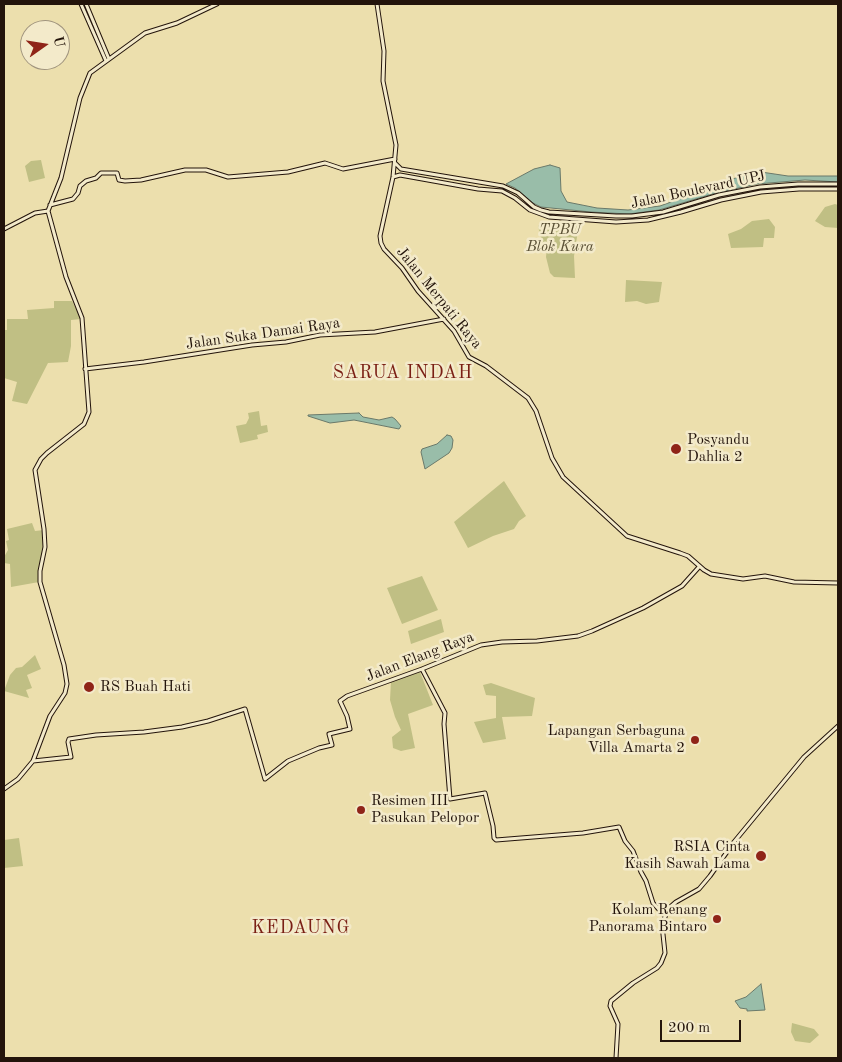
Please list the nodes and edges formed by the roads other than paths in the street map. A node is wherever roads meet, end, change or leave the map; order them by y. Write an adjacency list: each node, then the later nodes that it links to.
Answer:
1 (81, 4): 5 (street)
2 (86, 4): 5 (street)
3 (217, 4): 5 (street)
4 (376, 4): 6 (street, Jalan Merpati Raya)
5 (108, 60): 12 (street)
6 (395, 161): 7 (street); 9 (street, Jalan Merpati Raya); 12 (street)
7 (401, 169): 8 (street); 10 (street, Jalan Boulevard UPJ)
8 (400, 175): 9 (street, Jalan Boulevard UPJ); 11 (street, Jalan Boulevard UPJ)
9 (393, 177): 15 (street, Jalan Merpati Raya)
10 (838, 184)
11 (838, 189)
12 (50, 206): 13 (street)
13 (48, 211): 14 (street); 16 (street)
14 (4, 229)
15 (444, 319): 16 (street, Jalan Suka Damai Raya); 17 (street, Jalan Merpati Raya)
16 (85, 369): 21 (street)
17 (700, 567): 18 (street, Jalan Merpati Raya); 19 (street, Jalan Elang Raya)
18 (838, 583)
19 (422, 669): 21 (street, Jalan Elang Raya); 23 (street)
20 (838, 726): 23 (street)
21 (33, 761): 22 (street)
22 (4, 789)
23 (664, 916): 24 (street)
24 (616, 1058)

